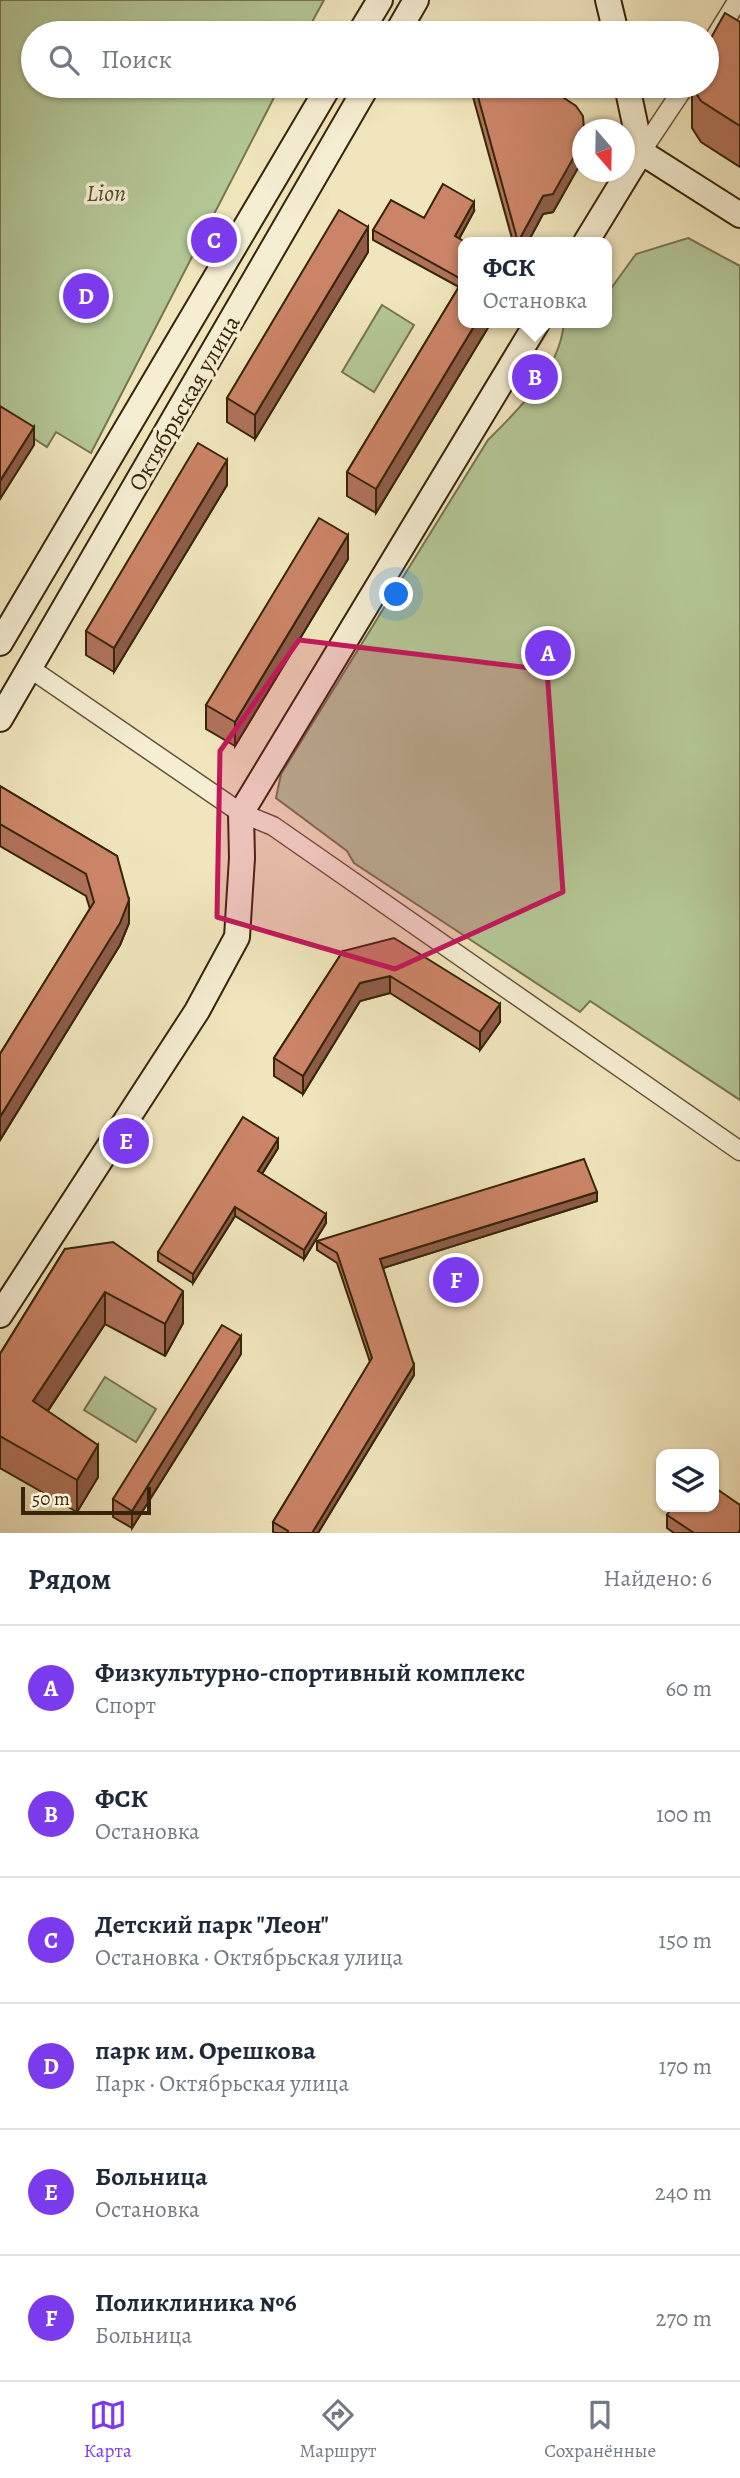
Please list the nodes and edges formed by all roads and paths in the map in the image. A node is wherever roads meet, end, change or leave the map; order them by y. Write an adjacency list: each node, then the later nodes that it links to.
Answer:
1 (608, 0): 6 (street)
2 (738, 0): 7 (street)
3 (378, 2): 4 (street); 5 (street)
4 (405, 18)
5 (367, 21)
6 (612, 21)
7 (719, 31)
8 (322, 98): 15 (street, Октябрьская улица)
9 (360, 98): 17 (street, Октябрьская улица)
10 (630, 98): 12 (street)
11 (677, 98): 12 (street)
12 (641, 152): 13 (street); 14 (street)
13 (740, 215)
14 (589, 237)
15 (191, 320): 17 (street); 18 (street, Октябрьская улица)
16 (534, 328): 21 (street)
17 (221, 340): 19 (street, Октябрьская улица)
18 (0, 643)
19 (31, 669): 20 (street, Октябрьская улица); 21 (street)
20 (0, 719)
21 (241, 813): 22 (street); 23 (street)
22 (740, 1150)
23 (0, 1315)

